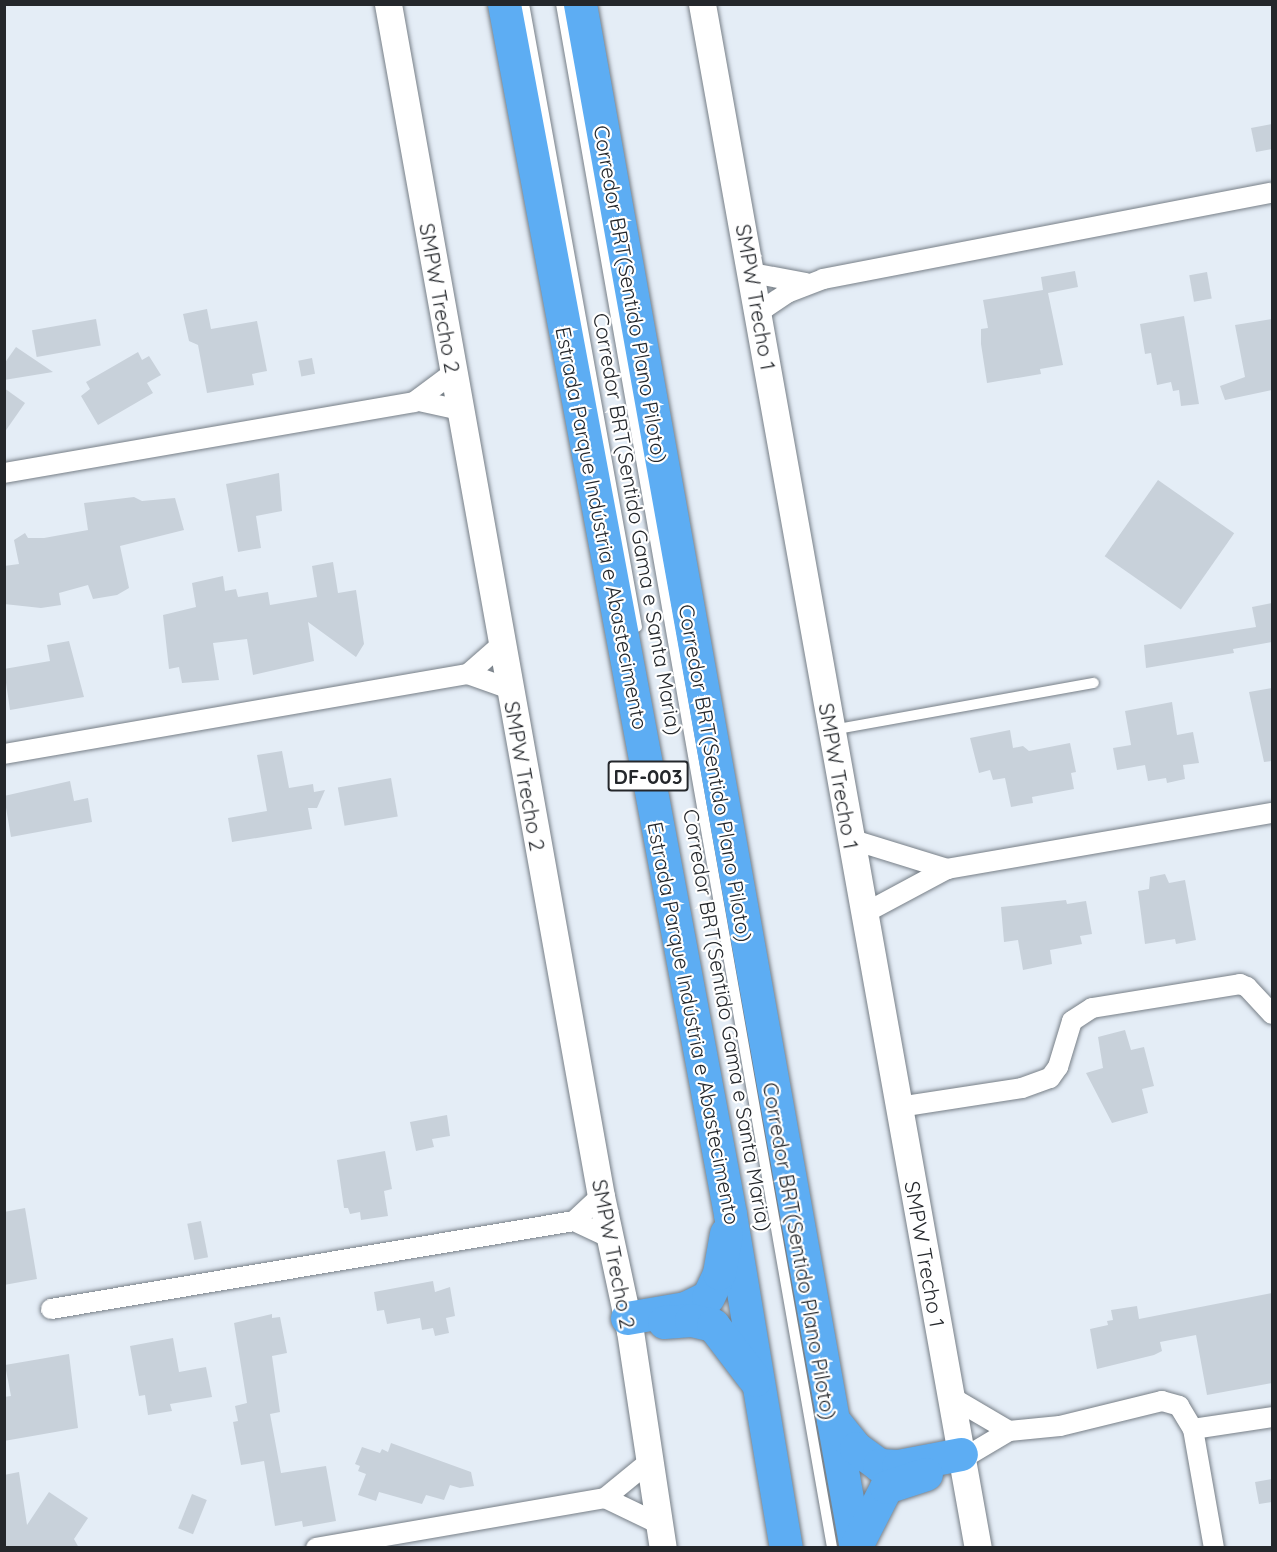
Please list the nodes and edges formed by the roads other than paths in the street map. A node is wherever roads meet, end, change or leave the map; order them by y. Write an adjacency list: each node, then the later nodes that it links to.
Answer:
1 (388, 4): 11 (street, SMPW Trecho 2)
2 (504, 4): 30 (highway, Estrada Parque Indústria e Abastecimento / DF-003)
3 (524, 4): 15 (lane, Corredor BRT(Sentido Gama e Santa Maria))
4 (561, 4): 46 (lane, Corredor BRT(Sentido Plano Piloto))
5 (580, 4): 39 (highway, DF-003)
6 (702, 4): 8 (street, SMPW Trecho 1)
7 (1271, 193): 9 (street)
8 (752, 273): 9 (street); 10 (street, SMPW Trecho 1)
9 (806, 283): 10 (street)
10 (759, 312): 20 (street, SMPW Trecho 1)
11 (453, 373): 12 (street); 13 (street, SMPW Trecho 2)
12 (419, 401): 13 (street); 14 (street)
13 (460, 410): 16 (street, SMPW Trecho 2)
14 (4, 473)
15 (639, 640)
16 (502, 644): 17 (street); 19 (street, SMPW Trecho 2)
17 (468, 674): 19 (street); 21 (street)
18 (1094, 683): 20 (lane)
19 (510, 689): 29 (street, SMPW Trecho 2)
20 (831, 730): 23 (street, SMPW Trecho 1)
21 (4, 754)
22 (1272, 813): 24 (street)
23 (850, 839): 24 (street); 25 (street, SMPW Trecho 1)
24 (947, 869): 25 (street)
25 (863, 914): 27 (street, SMPW Trecho 1)
26 (1272, 1014): 27 (street)
27 (899, 1107): 37 (street, SMPW Trecho 1)
28 (728, 1135): 33 (lane, Corredor BRT(Sentido Gama e Santa Maria))
29 (602, 1196): 31 (street); 32 (street, SMPW Trecho 2)
30 (730, 1214): 35 (highway); 36 (highway, Estrada Parque Indústria e Abastecimento / DF-003)
31 (574, 1221): 32 (street); 34 (street)
32 (610, 1238): 35 (street, SMPW Trecho 2)
33 (752, 1264)
34 (51, 1309)
35 (629, 1325): 36 (highway); 43 (street, SMPW Trecho 2)
36 (759, 1385): 48 (highway, Estrada Parque Indústria e Abastecimento / DF-003)
37 (951, 1397): 41 (street); 42 (street, SMPW Trecho 1)
38 (1272, 1416): 40 (street)
39 (832, 1419): 42 (highway); 46 (highway, DF-003)
40 (1193, 1429): 41 (street); 50 (street)
41 (1009, 1431): 42 (street)
42 (962, 1461): 46 (highway); 49 (street, SMPW Trecho 1)
43 (649, 1462): 44 (street); 45 (street, SMPW Trecho 2)
44 (605, 1498): 45 (street); 47 (street)
45 (661, 1536)
46 (848, 1547)
47 (316, 1548)
48 (786, 1548)
49 (978, 1548)
50 (1214, 1548)

